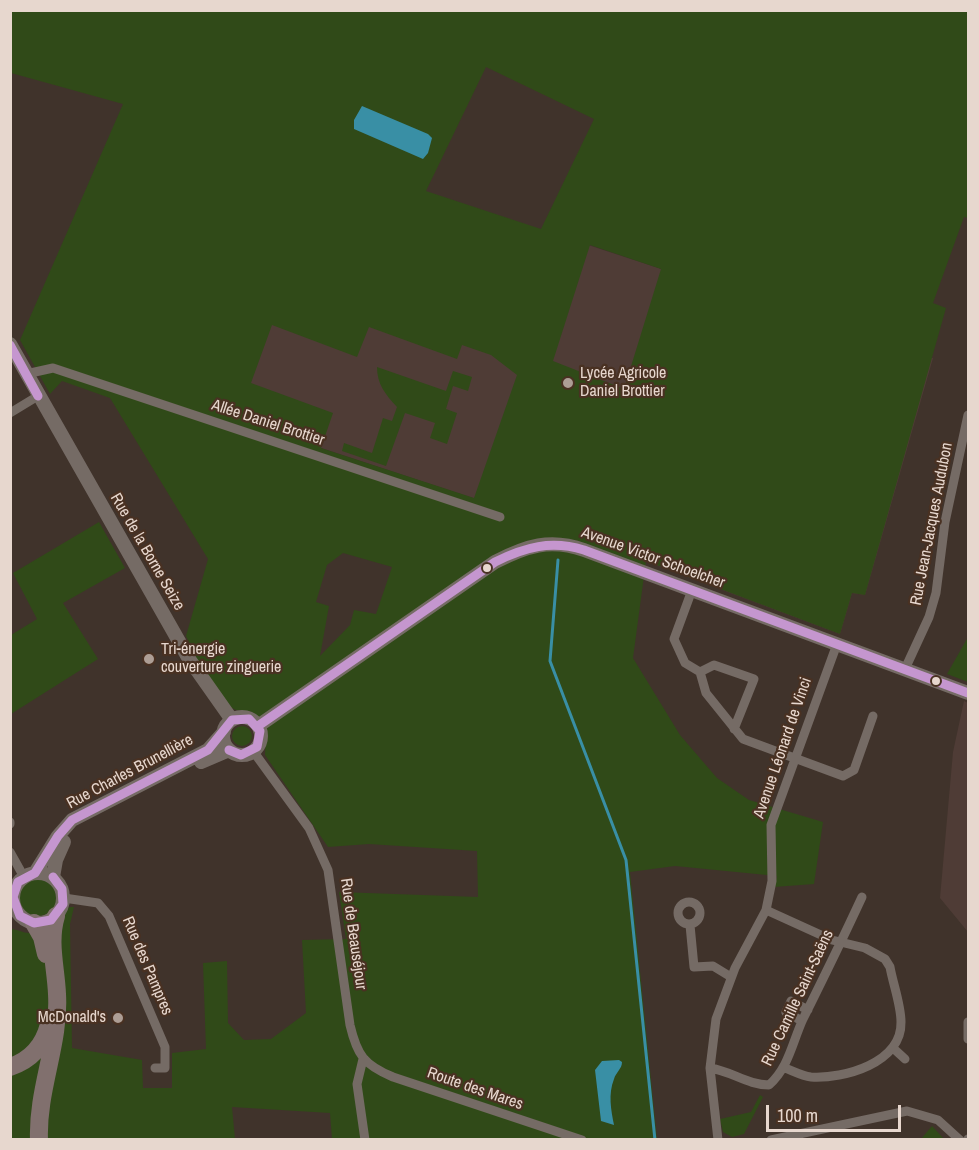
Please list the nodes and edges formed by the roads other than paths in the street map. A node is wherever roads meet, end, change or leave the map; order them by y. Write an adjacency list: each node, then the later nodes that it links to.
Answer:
1 (10, 344): 2 (street, Rue de la Borne Seize)
2 (26, 374): 3 (street, Rue de la Borne Seize); 6 (street, Allée Daniel Brottier)
3 (38, 396): 4 (street); 13 (street, Rue de la Borne Seize)
4 (10, 413)
5 (969, 415): 9 (street, Rue Jean-Jacques Audubon)
6 (500, 517)
7 (692, 590): 8 (street, Avenue Victor Schoelcher); 10 (street); 14 (street, Avenue Victor Schoelcher)
8 (837, 644): 9 (street, Avenue Victor Schoelcher); 18 (street, Avenue Léonard de Vinci)
9 (905, 669): 11 (street, Avenue Victor Schoelcher)
10 (700, 672): 15 (street); 15 (street)
11 (969, 693)
12 (873, 716): 18 (street)
13 (228, 726): 14 (street); 16 (street); 20 (street, Rue Charles Brunellière)
14 (258, 726): 17 (street)
15 (734, 729): 18 (street)
16 (230, 750): 17 (street); 21 (street, Rue Charles Brunellière)
17 (253, 751): 37 (street, Rue de Beauséjour)
18 (794, 758): 25 (street, Avenue Léonard de Vinci)
19 (10, 852): 20 (street)
20 (29, 875): 21 (street); 23 (street)
21 (53, 877): 24 (street)
22 (862, 897): 30 (street, Rue Camille Saint-Saëns)
23 (12, 898): 28 (street)
24 (64, 898): 26 (street); 40 (street, Rue des Pampres)
25 (766, 910): 30 (street); 31 (street, Avenue Léonard de Vinci)
26 (56, 916): 28 (street); 43 (highway)
27 (10, 921): 28 (street)
28 (30, 922): 39 (highway)
29 (690, 925): 31 (street)
30 (841, 943): 32 (street, Rue Camille Saint-Saëns); 36 (street)
31 (731, 977): 41 (street, Avenue Léonard de Vinci)
32 (808, 1010): 33 (street, Rue Camille Saint-Saëns); 33 (street)
33 (802, 1022): 42 (street, Rue Camille Saint-Saëns)
34 (969, 1022): 35 (street)
35 (969, 1039)
36 (893, 1048): 38 (street); 42 (street)
37 (363, 1059): 44 (street); 45 (street, Route des Mares)
38 (905, 1059)
39 (10, 1067)
40 (155, 1068)
41 (710, 1068): 42 (street, Rue Camille Saint-Saëns); 46 (street, Avenue Léonard de Vinci)
42 (784, 1068)
43 (39, 1140)
44 (365, 1140)
45 (582, 1140)
46 (718, 1140)
47 (771, 1140): 48 (street)
48 (960, 1140)

